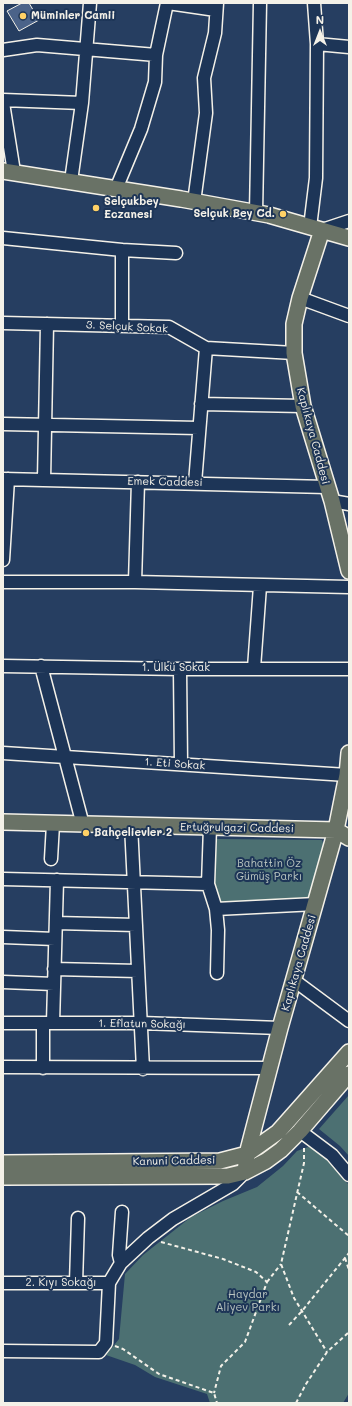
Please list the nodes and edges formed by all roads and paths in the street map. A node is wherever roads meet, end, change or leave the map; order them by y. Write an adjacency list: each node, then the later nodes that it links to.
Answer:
1 (90, 3): 8 (street)
2 (168, 3): 5 (street); 10 (street)
3 (260, 3): 17 (street)
4 (314, 3): 6 (street)
5 (217, 6): 16 (street)
6 (317, 44): 7 (street); 19 (street)
7 (349, 47)
8 (86, 48): 9 (street); 10 (street); 12 (street)
9 (3, 50)
10 (156, 55): 15 (street)
11 (3, 102): 12 (street); 13 (street)
12 (82, 104): 14 (street)
13 (8, 172): 14 (main road)
14 (71, 181): 15 (main road)
15 (116, 189): 16 (main road)
16 (194, 202): 17 (main road)
17 (256, 213): 19 (main road)
18 (349, 220): 19 (street)
19 (316, 228): 21 (main road); 24 (main road, Kaplıkaya Caddesi)
20 (3, 238): 22 (street)
21 (349, 238)
22 (122, 250): 23 (street); 28 (street)
23 (176, 253)
24 (300, 298): 25 (street); 30 (main road, Kaplıkaya Caddesi)
25 (349, 316)
26 (3, 323): 27 (street, 3. Selçuk Sokak)
27 (47, 324): 28 (street, 3. Selçuk Sokak); 34 (street)
28 (122, 325): 29 (street, 3. Selçuk Sokak)
29 (206, 348): 30 (street, 3. Selçuk Sokak); 31 (street)
30 (294, 353): 32 (main road, Kaplıkaya Caddesi)
31 (201, 404): 32 (street); 35 (street)
32 (303, 406): 40 (main road, Kaplıkaya Caddesi)
33 (3, 424): 34 (street)
34 (45, 424): 35 (street); 37 (street)
35 (199, 428): 39 (street)
36 (6, 479): 37 (street, Emek Caddesi); 43 (street)
37 (44, 480): 38 (street, Emek Caddesi)
38 (138, 482): 39 (street, Emek Caddesi); 46 (street)
39 (195, 483): 40 (street, Emek Caddesi)
40 (327, 486): 41 (main road, Kaplıkaya Caddesi)
41 (332, 501): 42 (street); 44 (main road, Kaplıkaya Caddesi)
42 (349, 504)
43 (3, 560)
44 (349, 571)
45 (3, 582): 46 (street)
46 (135, 582): 47 (street)
47 (260, 586): 48 (street); 51 (street)
48 (349, 587)
49 (3, 666): 50 (street, 1. Ülkü Sokak)
50 (42, 666): 52 (street, 1. Ülkü Sokak); 56 (street)
51 (254, 668): 52 (street, 1. Ülkü Sokak); 53 (street, 1. Ülkü Sokak)
52 (180, 669): 57 (street)
53 (349, 669)
54 (3, 753): 56 (street, 1. Eti Sokak)
55 (349, 753): 58 (main road, Kaplıkaya Caddesi)
56 (64, 756): 57 (street, 1. Eti Sokak); 61 (street)
57 (181, 764): 58 (street, 1. Eti Sokak)
58 (347, 775): 64 (main road, Kaplıkaya Caddesi)
59 (3, 822): 60 (main road, Ertuğrulgazi Caddesi)
60 (53, 824): 61 (main road, Ertuğrulgazi Caddesi); 65 (street)
61 (83, 825): 62 (main road, Ertuğrulgazi Caddesi)
62 (131, 825): 63 (main road, Ertuğrulgazi Caddesi); 68 (street)
63 (210, 828): 64 (main road, Ertuğrulgazi Caddesi); 69 (street)
64 (343, 834): 70 (main road, Kaplıkaya Caddesi)
65 (51, 860)
66 (3, 879): 67 (street)
67 (57, 880): 68 (street); 72 (street)
68 (134, 882): 69 (street); 73 (street)
69 (208, 884): 71 (street)
70 (316, 904): 71 (street); 79 (main road, Kaplıkaya Caddesi)
71 (216, 909): 78 (street)
72 (56, 923): 73 (street); 75 (street)
73 (136, 925): 77 (street)
74 (3, 937): 75 (street)
75 (55, 939): 76 (street)
76 (54, 969): 77 (street); 81 (street)
77 (138, 971): 85 (street)
78 (217, 973)
79 (295, 981): 82 (street); 86 (main road, Kaplıkaya Caddesi)
80 (3, 982): 81 (street)
81 (54, 984): 84 (street)
82 (349, 1021)
83 (3, 1023): 84 (street, 1. Eflatun Sokağı)
84 (48, 1023): 85 (street, 1. Eflatun Sokağı); 89 (street)
85 (141, 1023): 86 (street, 1. Eflatun Sokağı); 91 (street)
86 (280, 1028): 90 (main road, Kaplıkaya Caddesi)
87 (349, 1052): 94 (main road, Kanuni Caddesi)
88 (3, 1067): 89 (street)
89 (43, 1068): 91 (street)
90 (270, 1068): 91 (street); 94 (main road, Kaplıkaya Caddesi)
91 (143, 1069)
92 (349, 1074): 93 (main road, Kanuni Caddesi)
93 (300, 1131): 96 (main road, Kanuni Caddesi); 97 (street); 99 (path)
94 (247, 1154): 95 (main road, Kanuni Caddesi); 96 (main road, Kaplıkaya Caddesi)
95 (3, 1163)
96 (245, 1172): 98 (main road, Kanuni Caddesi); 103 (street, 2. Kıyı Sokağı)
97 (349, 1175)
98 (3, 1177)
99 (297, 1192): 102 (path); 107 (path)
100 (122, 1212): 106 (street)
101 (78, 1218): 111 (street)
102 (349, 1236)
103 (148, 1238): 106 (street, 2. Kıyı Sokağı); 109 (path)
104 (349, 1253): 105 (path)
105 (345, 1258): 108 (path); 113 (path)
106 (121, 1263): 112 (street, 2. Kıyı Sokağı)
107 (281, 1264): 109 (path); 113 (path)
108 (349, 1270)
109 (267, 1282): 119 (path)
110 (3, 1283): 111 (street, 2. Kıyı Sokağı)
111 (76, 1283): 112 (street, 2. Kıyı Sokağı)
112 (109, 1283): 116 (street)
113 (302, 1311): 114 (path); 118 (path)
114 (288, 1325)
115 (349, 1332): 118 (path)
116 (106, 1343): 117 (street); 119 (path)
117 (3, 1351)
118 (327, 1352): 121 (path)
119 (214, 1393): 120 (path)
120 (217, 1403)
121 (296, 1403)

